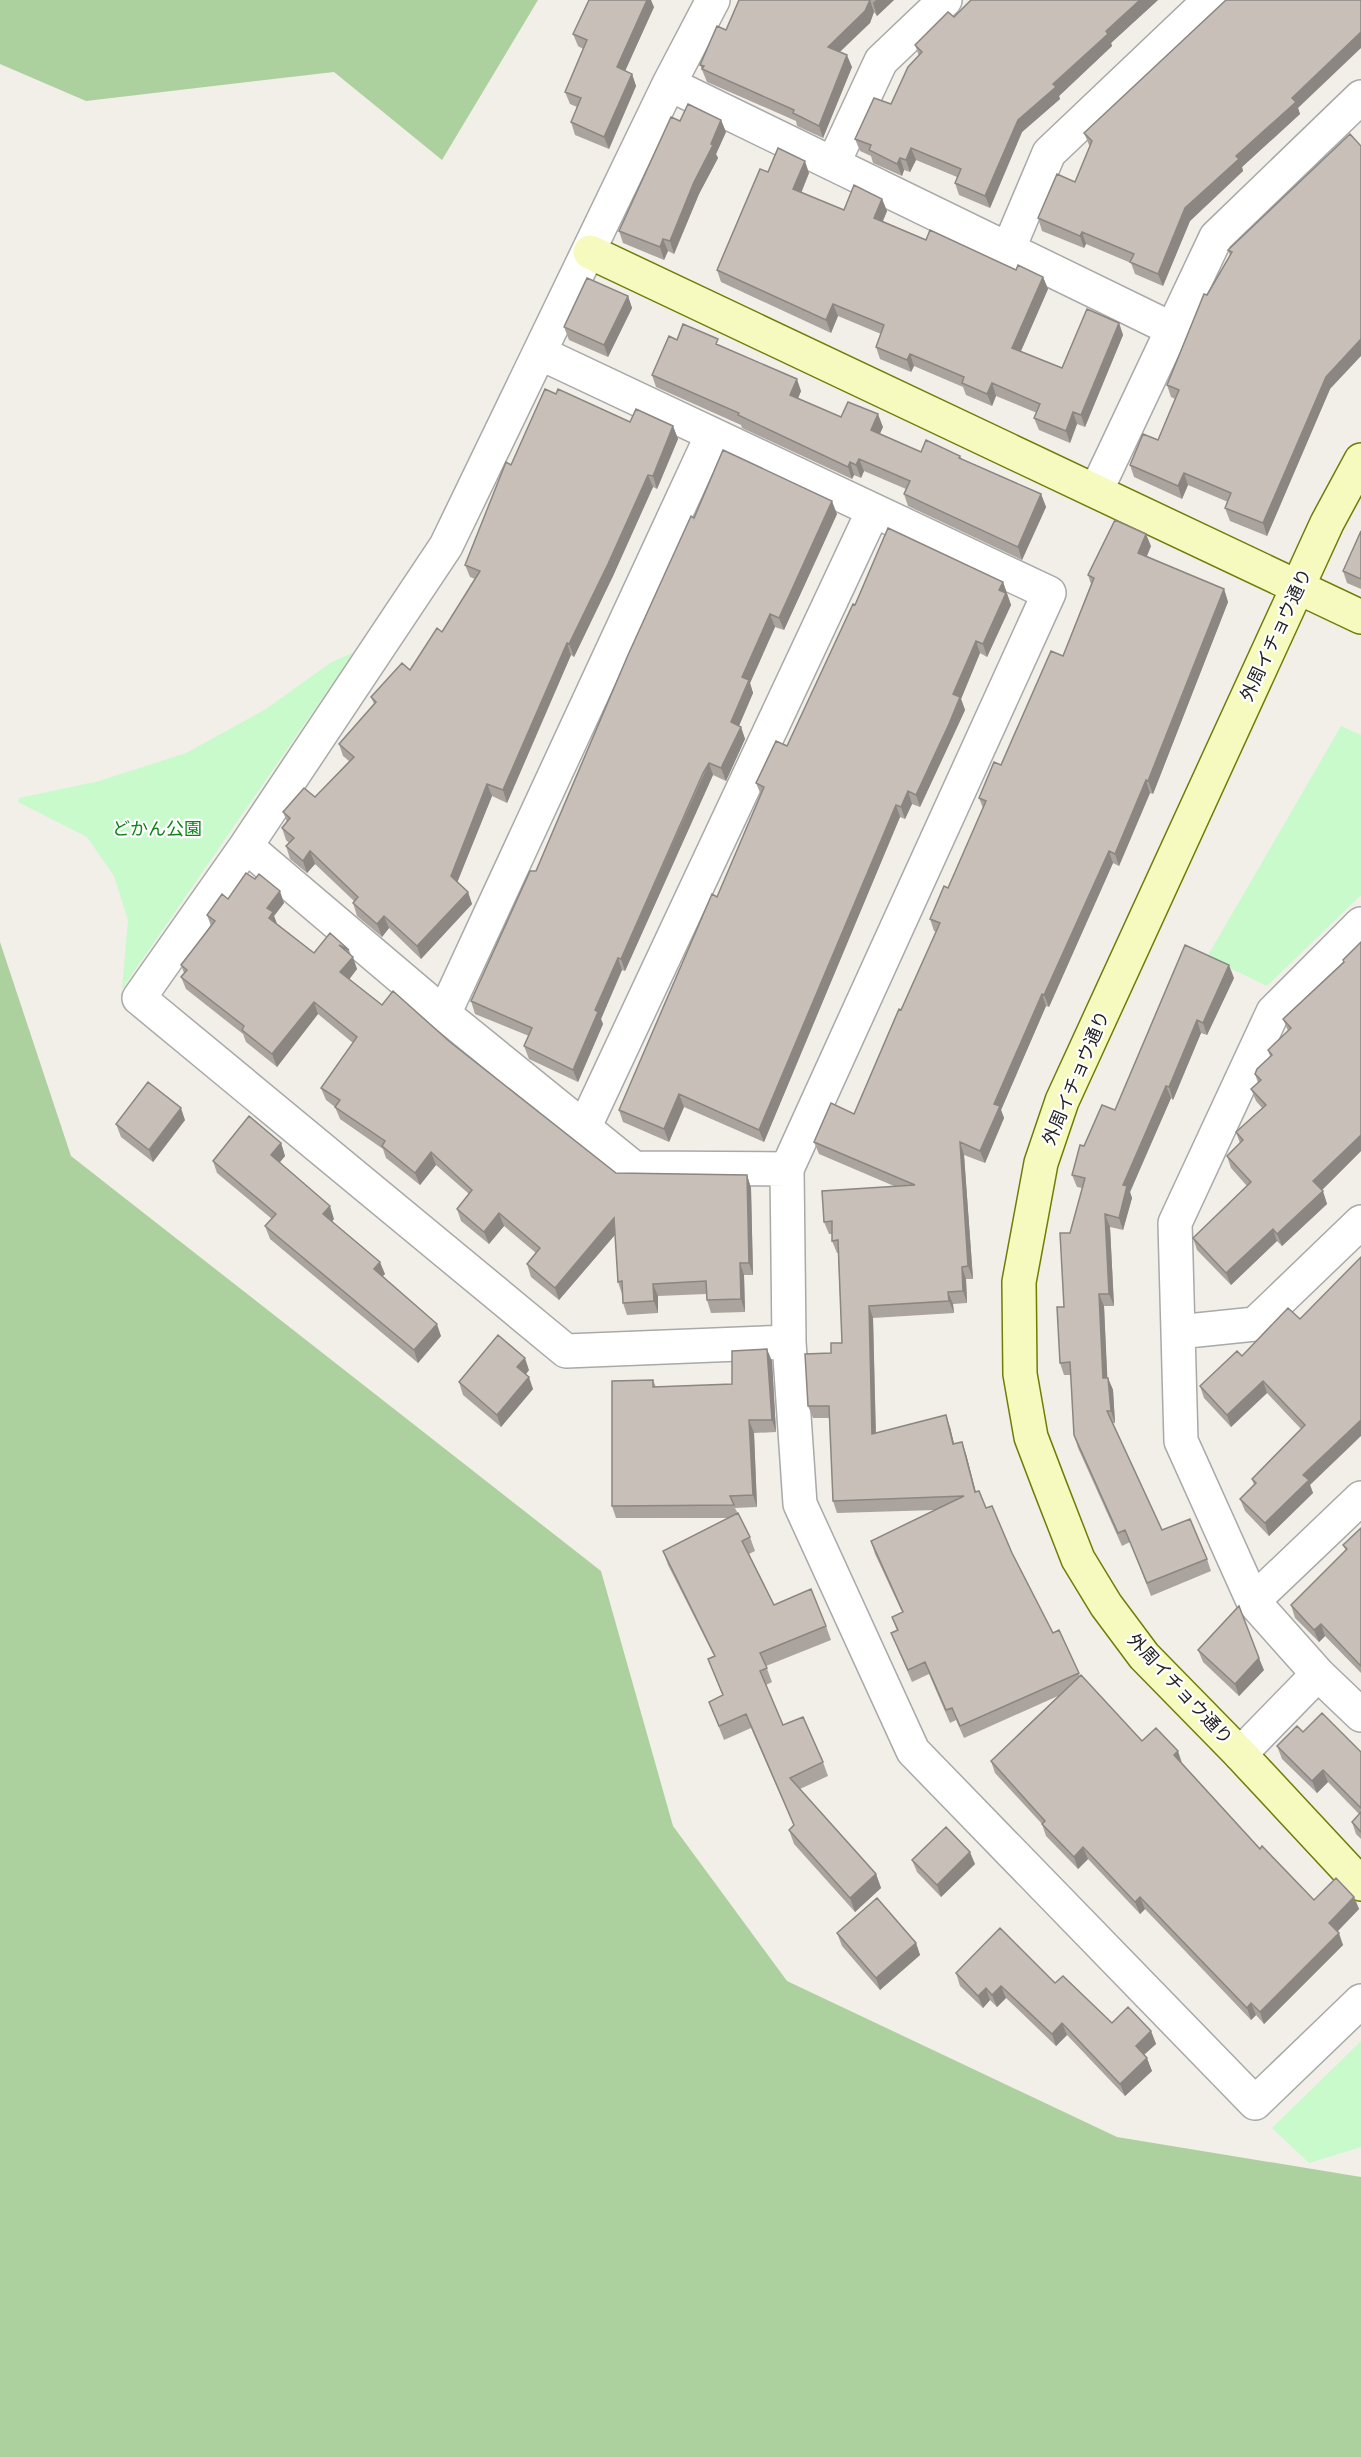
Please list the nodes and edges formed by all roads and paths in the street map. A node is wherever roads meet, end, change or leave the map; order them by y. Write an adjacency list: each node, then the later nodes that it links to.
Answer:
1 (713, 0): 4 (street)
2 (945, 0): 6 (street)
3 (1210, 0): 7 (street)
4 (669, 84): 6 (street); 8 (street)
5 (1361, 97): 9 (street)
6 (833, 164): 7 (street)
7 (1008, 250): 9 (street)
8 (590, 252): 10 (street); 13 (street)
9 (1172, 329): 13 (street)
10 (540, 353): 11 (street); 17 (street)
11 (712, 435): 14 (street); 19 (street)
12 (1361, 460): 15 (street, 外周イチョウ通り)
13 (1096, 491): 15 (street)
14 (873, 511): 20 (street); 21 (street)
15 (1298, 588): 16 (street); 29 (street, 外周イチョウ通り)
16 (1361, 617)
17 (246, 846): 19 (street); 24 (street)
18 (1361, 924): 23 (street)
19 (444, 1014): 20 (street)
20 (584, 1128): 21 (street)
21 (787, 1169): 24 (street)
22 (1361, 1222): 23 (street)
23 (1178, 1332): 26 (street)
24 (789, 1342): 31 (street)
25 (1361, 1498): 26 (street)
26 (1253, 1601): 27 (street)
27 (1318, 1674): 28 (street); 29 (street)
28 (1361, 1715)
29 (1240, 1754): 30 (street, 外周イチョウ通り)
30 (1361, 1884)
31 (1361, 2001)

